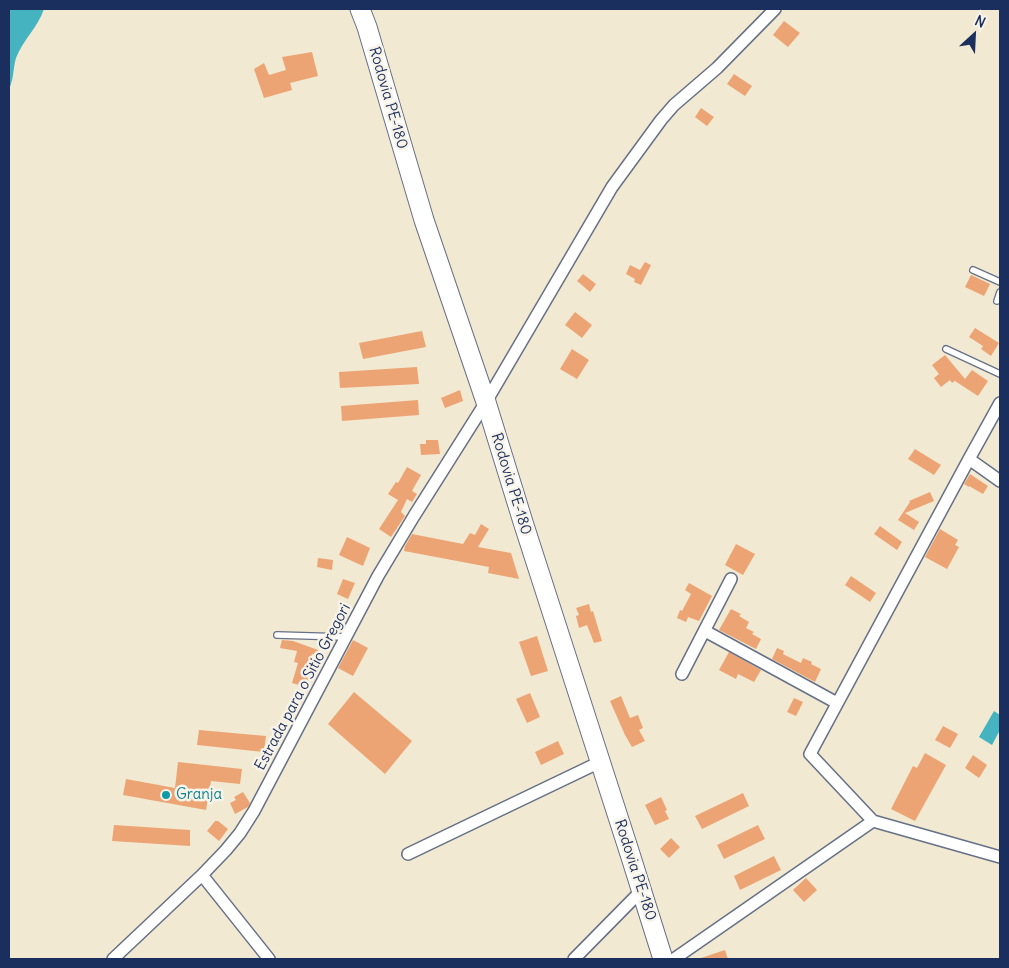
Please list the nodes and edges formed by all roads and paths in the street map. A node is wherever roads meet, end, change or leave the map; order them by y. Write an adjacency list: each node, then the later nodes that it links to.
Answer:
1 (360, 9): 9 (main road, Rodovia PE-180)
2 (775, 9): 9 (street, Estrada para o Sitio Gregori)
3 (974, 270): 4 (lane)
4 (1000, 282)
5 (1000, 292): 6 (lane)
6 (997, 301)
7 (946, 349): 8 (lane)
8 (1000, 374)
9 (486, 402): 16 (street, Estrada para o Sitio Gregori); 19 (main road, Rodovia PE-180)
10 (1000, 404): 11 (street)
11 (969, 459): 12 (street); 18 (street)
12 (1000, 481)
13 (730, 580): 14 (street)
14 (705, 631): 17 (street); 18 (street)
15 (277, 635): 16 (lane)
16 (345, 637): 23 (street, Estrada para o Sitio Gregori)
17 (682, 674)
18 (837, 703): 20 (street)
19 (600, 762): 21 (street); 24 (main road, Rodovia PE-180)
20 (874, 820): 22 (street); 29 (street)
21 (408, 854)
22 (1000, 857)
23 (202, 875): 25 (street, Estrada para o Sitio Gregori); 26 (street)
24 (642, 890): 27 (street); 28 (main road, Rodovia PE-180)
25 (113, 959)
26 (270, 959)
27 (574, 959)
28 (663, 959)
29 (674, 959)

